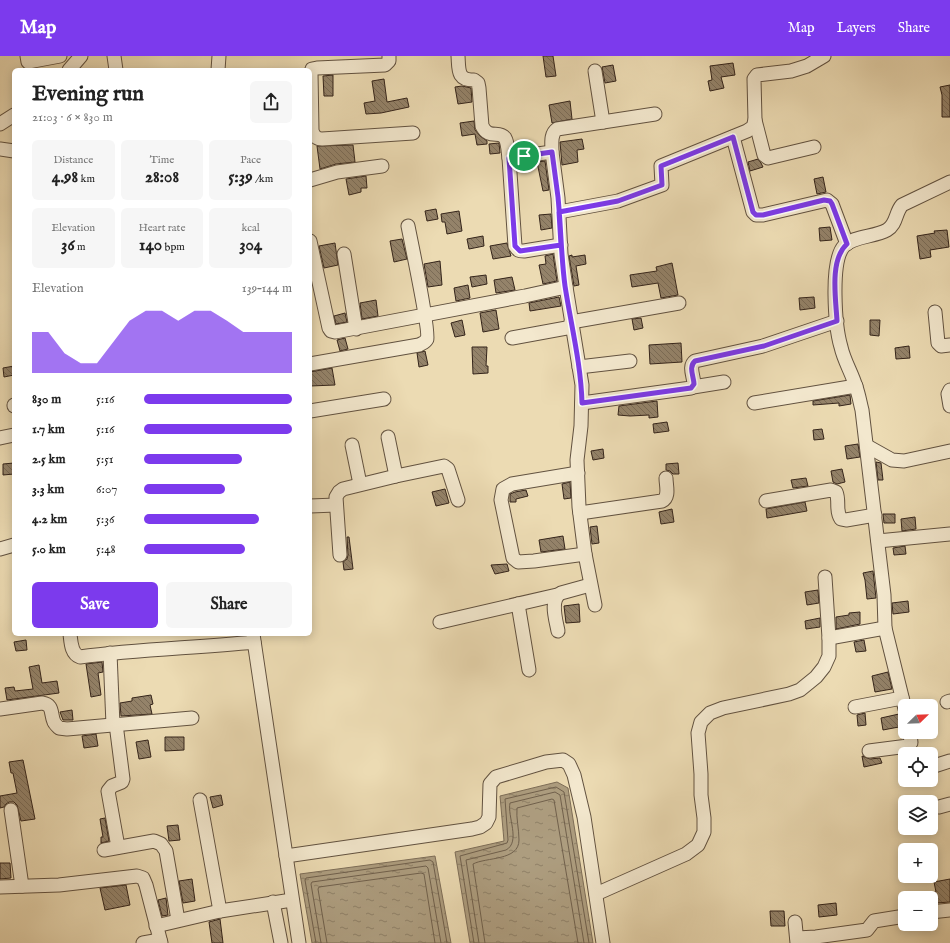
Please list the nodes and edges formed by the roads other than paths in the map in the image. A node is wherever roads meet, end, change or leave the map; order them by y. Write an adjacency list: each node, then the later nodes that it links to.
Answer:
1 (27, 56): 2 (street)
2 (60, 56)
3 (81, 56): 9 (street)
4 (114, 56): 10 (street)
5 (219, 56): 11 (street)
6 (389, 56): 12 (street)
7 (458, 56): 26 (street)
8 (824, 56): 16 (street)
9 (71, 68)
10 (116, 68)
11 (218, 68)
12 (312, 69)
13 (595, 71): 17 (street)
14 (655, 114): 17 (street)
15 (12, 116): 18 (street)
16 (755, 120): 21 (street); 22 (street)
17 (603, 122): 25 (street)
18 (0, 124)
19 (312, 131): 20 (street)
20 (413, 133)
21 (733, 137): 30 (street); 32 (street)
22 (814, 147)
23 (0, 150): 24 (street)
24 (12, 151)
25 (552, 152): 26 (street); 30 (street)
26 (509, 158): 33 (street)
27 (382, 166): 28 (street)
28 (312, 179)
29 (950, 182): 32 (street)
30 (559, 212): 33 (street)
31 (408, 226): 39 (street)
32 (847, 244): 40 (street)
33 (561, 245): 36 (street)
34 (312, 250): 42 (street)
35 (344, 254): 42 (street)
36 (566, 287): 39 (street); 41 (street)
37 (679, 303): 41 (street)
38 (935, 312): 44 (street)
39 (424, 315): 42 (street); 46 (street)
40 (837, 321): 49 (street); 50 (street)
41 (571, 324): 43 (street); 47 (street)
42 (356, 329)
43 (512, 338)
44 (950, 345)
45 (630, 361): 47 (street)
46 (312, 364)
47 (579, 367): 53 (street)
48 (724, 382): 50 (street)
49 (856, 386): 54 (street); 61 (street)
50 (693, 387): 53 (street)
51 (950, 390): 55 (street)
52 (384, 399): 56 (street)
53 (582, 403): 63 (street)
54 (754, 403)
55 (950, 406)
56 (312, 411)
57 (12, 435): 59 (street)
58 (388, 437): 64 (street)
59 (0, 438)
60 (352, 445): 66 (street)
61 (867, 446): 62 (street); 72 (street)
62 (950, 451)
63 (578, 473): 71 (street); 77 (street)
64 (396, 476): 66 (street); 67 (street)
65 (666, 478): 71 (street)
66 (360, 484): 69 (street)
67 (458, 500)
68 (766, 501): 72 (street)
69 (336, 505): 70 (street); 78 (street)
70 (312, 506)
71 (580, 512): 77 (street)
72 (874, 515): 74 (street)
73 (950, 534): 74 (street)
74 (878, 541): 85 (street)
75 (12, 546): 76 (street)
76 (0, 550)
77 (585, 554): 80 (street)
78 (340, 555)
79 (825, 577): 89 (street)
80 (590, 585): 81 (street); 83 (street)
81 (557, 595): 82 (street); 86 (street)
82 (518, 604): 84 (street); 91 (street)
83 (595, 605)
84 (440, 622)
85 (885, 628): 89 (street); 92 (street)
86 (558, 631)
87 (70, 636): 90 (street)
88 (253, 638): 90 (street); 106 (street)
89 (830, 638): 109 (street)
90 (110, 653): 97 (street)
91 (529, 670)
92 (903, 699)
93 (898, 704): 94 (street)
94 (855, 707)
95 (0, 709): 97 (street)
96 (192, 718): 97 (street)
97 (115, 725): 104 (street)
98 (911, 743): 99 (street)
99 (869, 751)
100 (950, 761): 101 (street)
101 (938, 765)
102 (200, 800): 113 (street)
103 (11, 810): 107 (street)
104 (118, 847): 105 (street); 116 (street)
105 (104, 850)
106 (286, 856): 109 (street); 110 (street)
107 (22, 886): 108 (street); 118 (street)
108 (0, 887)
109 (596, 894): 124 (street)
110 (292, 900): 111 (street); 123 (street)
111 (273, 902): 113 (street); 122 (street)
112 (950, 910): 114 (street)
113 (220, 911): 116 (street)
114 (938, 911)
115 (898, 917): 119 (street)
116 (178, 920): 118 (street)
117 (795, 922): 119 (street)
118 (156, 926): 120 (street)
119 (797, 940)
120 (160, 942): 121 (street)
121 (142, 943)
122 (282, 943)
123 (299, 943)
124 (602, 943)

